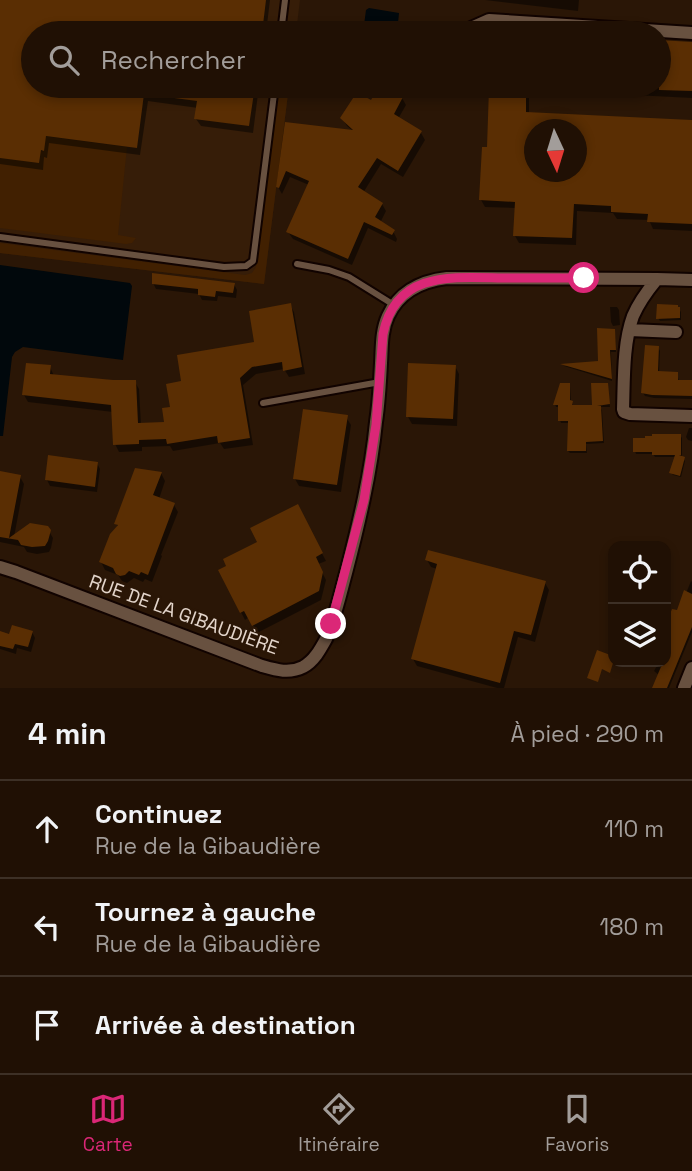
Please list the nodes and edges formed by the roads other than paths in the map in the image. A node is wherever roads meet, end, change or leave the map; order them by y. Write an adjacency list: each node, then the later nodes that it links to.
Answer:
1 (285, 0): 2 (lane)
2 (282, 21)
3 (487, 21): 4 (street)
4 (505, 21)
5 (671, 32): 6 (street)
6 (692, 33)
7 (273, 98): 8 (lane)
8 (0, 237)
9 (297, 264): 12 (lane)
10 (657, 279): 11 (street); 12 (street); 13 (street)
11 (692, 280)
12 (394, 305): 15 (street, RUE DE LA GIBAUDIÈRE)
13 (630, 330): 14 (street); 17 (street)
14 (676, 332)
15 (380, 382): 16 (lane); 18 (street, RUE DE LA GIBAUDIÈRE)
16 (262, 402)
17 (692, 416)
18 (0, 567)
19 (692, 668): 20 (street)
20 (684, 688)

